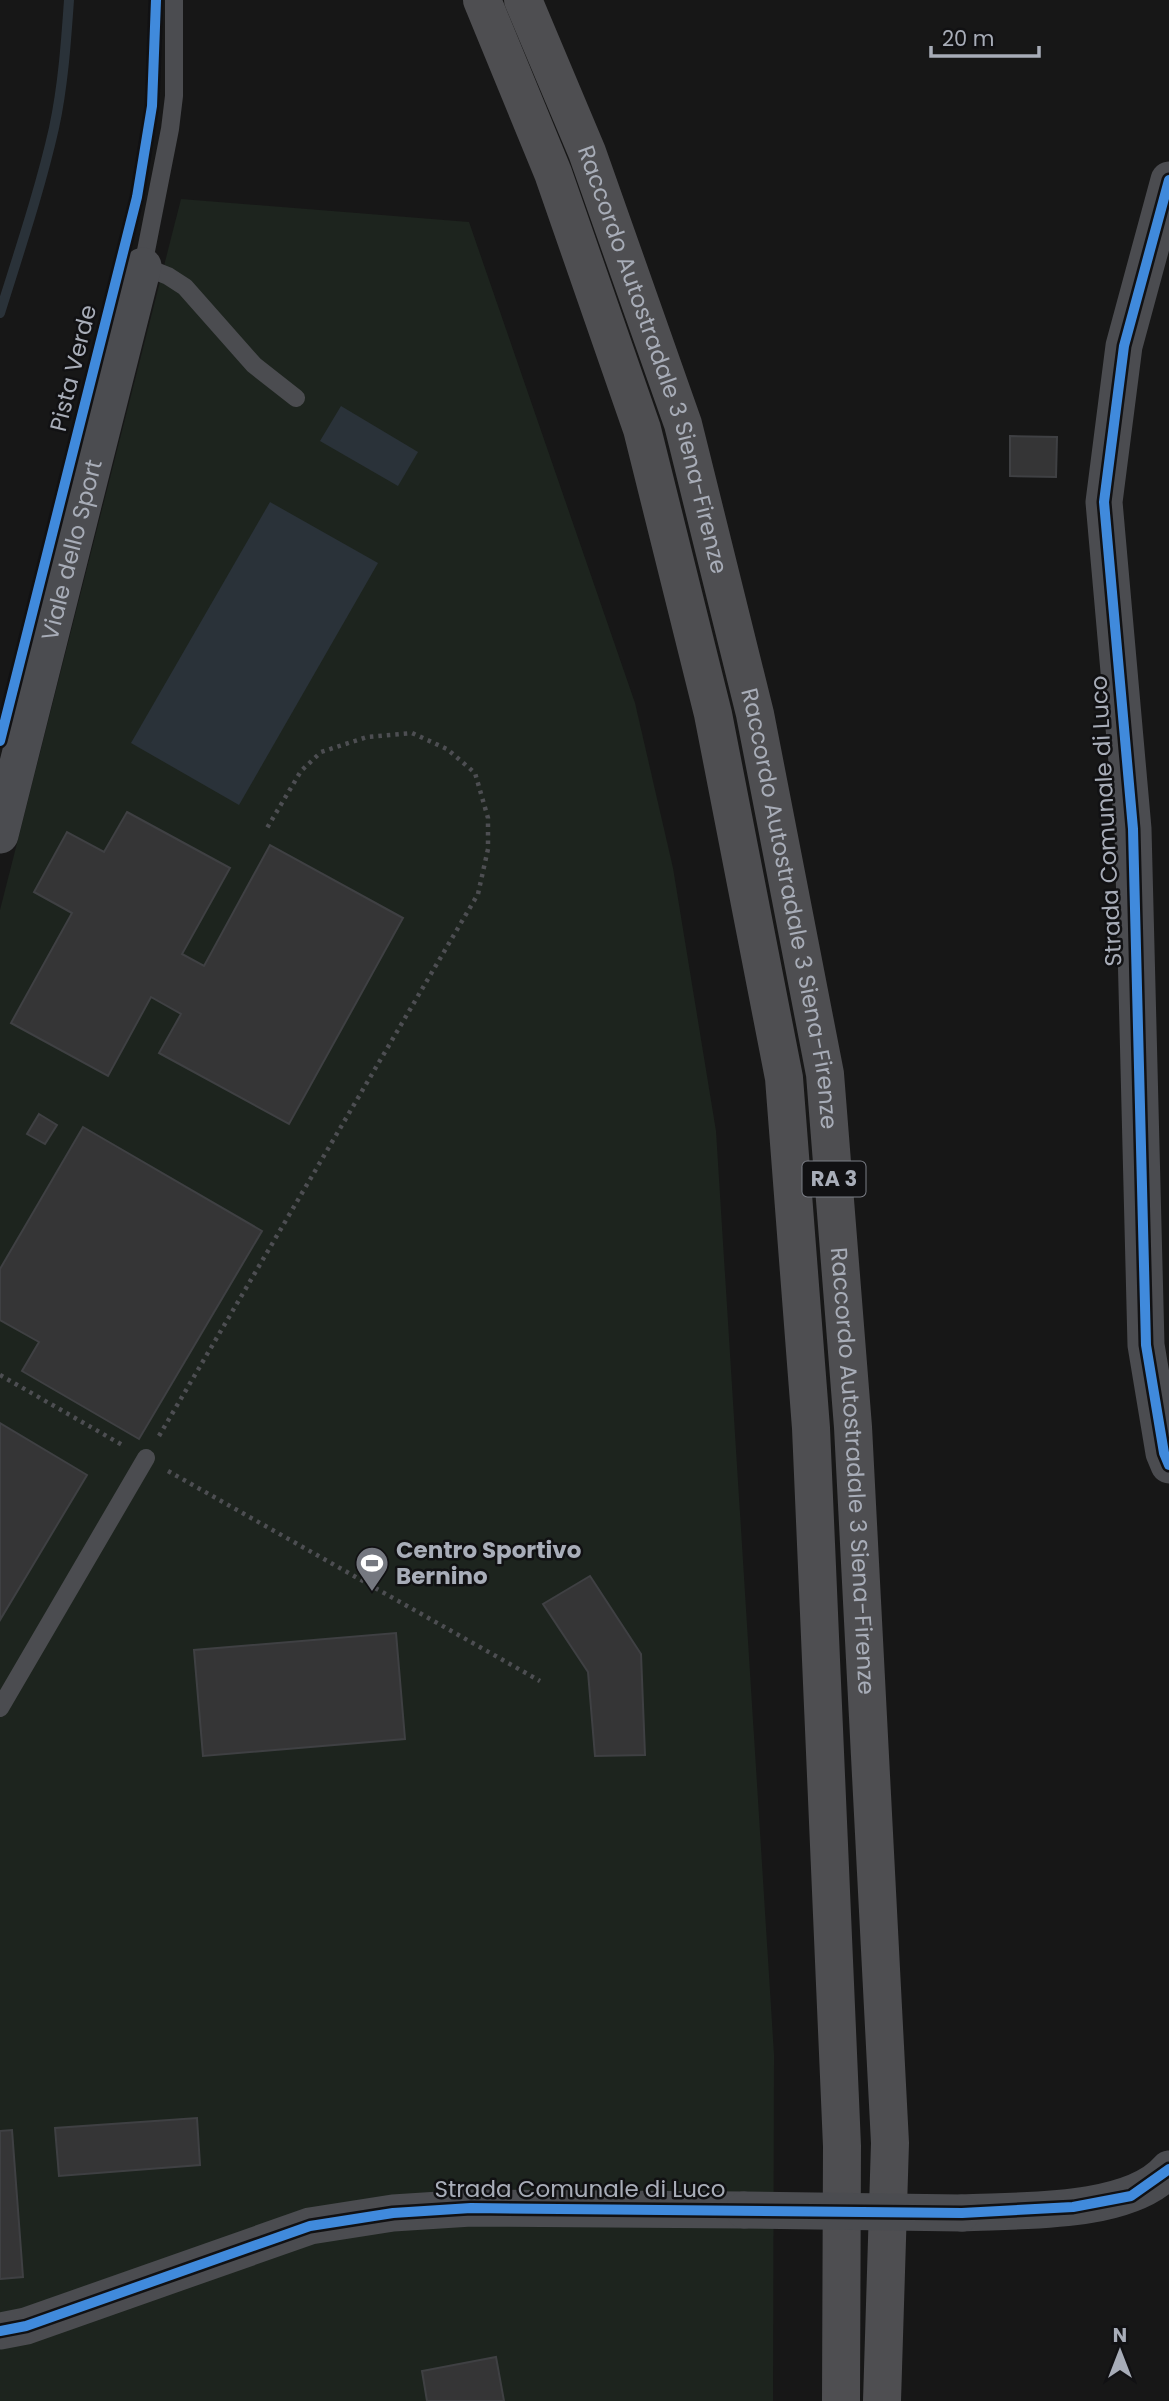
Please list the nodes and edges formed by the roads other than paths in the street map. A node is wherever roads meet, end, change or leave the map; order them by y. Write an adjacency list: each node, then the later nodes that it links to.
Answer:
1 (174, 0): 5 (lane)
2 (482, 0): 13 (highway, Raccordo Autostradale 3 Siena-Firenze / RA 3)
3 (523, 0): 14 (highway, Raccordo Autostradale 3 Siena-Firenze / RA 3)
4 (1169, 180): 9 (street, Strada Comunale di Luco)
5 (144, 266): 6 (lane); 7 (street, Viale dello Sport)
6 (296, 398)
7 (0, 835)
8 (146, 1458): 10 (lane)
9 (1169, 1465)
10 (0, 1708)
11 (1169, 2169): 12 (street, Strada Comunale di Luco, bridge)
12 (0, 2332)
13 (841, 2401)
14 (882, 2401)

